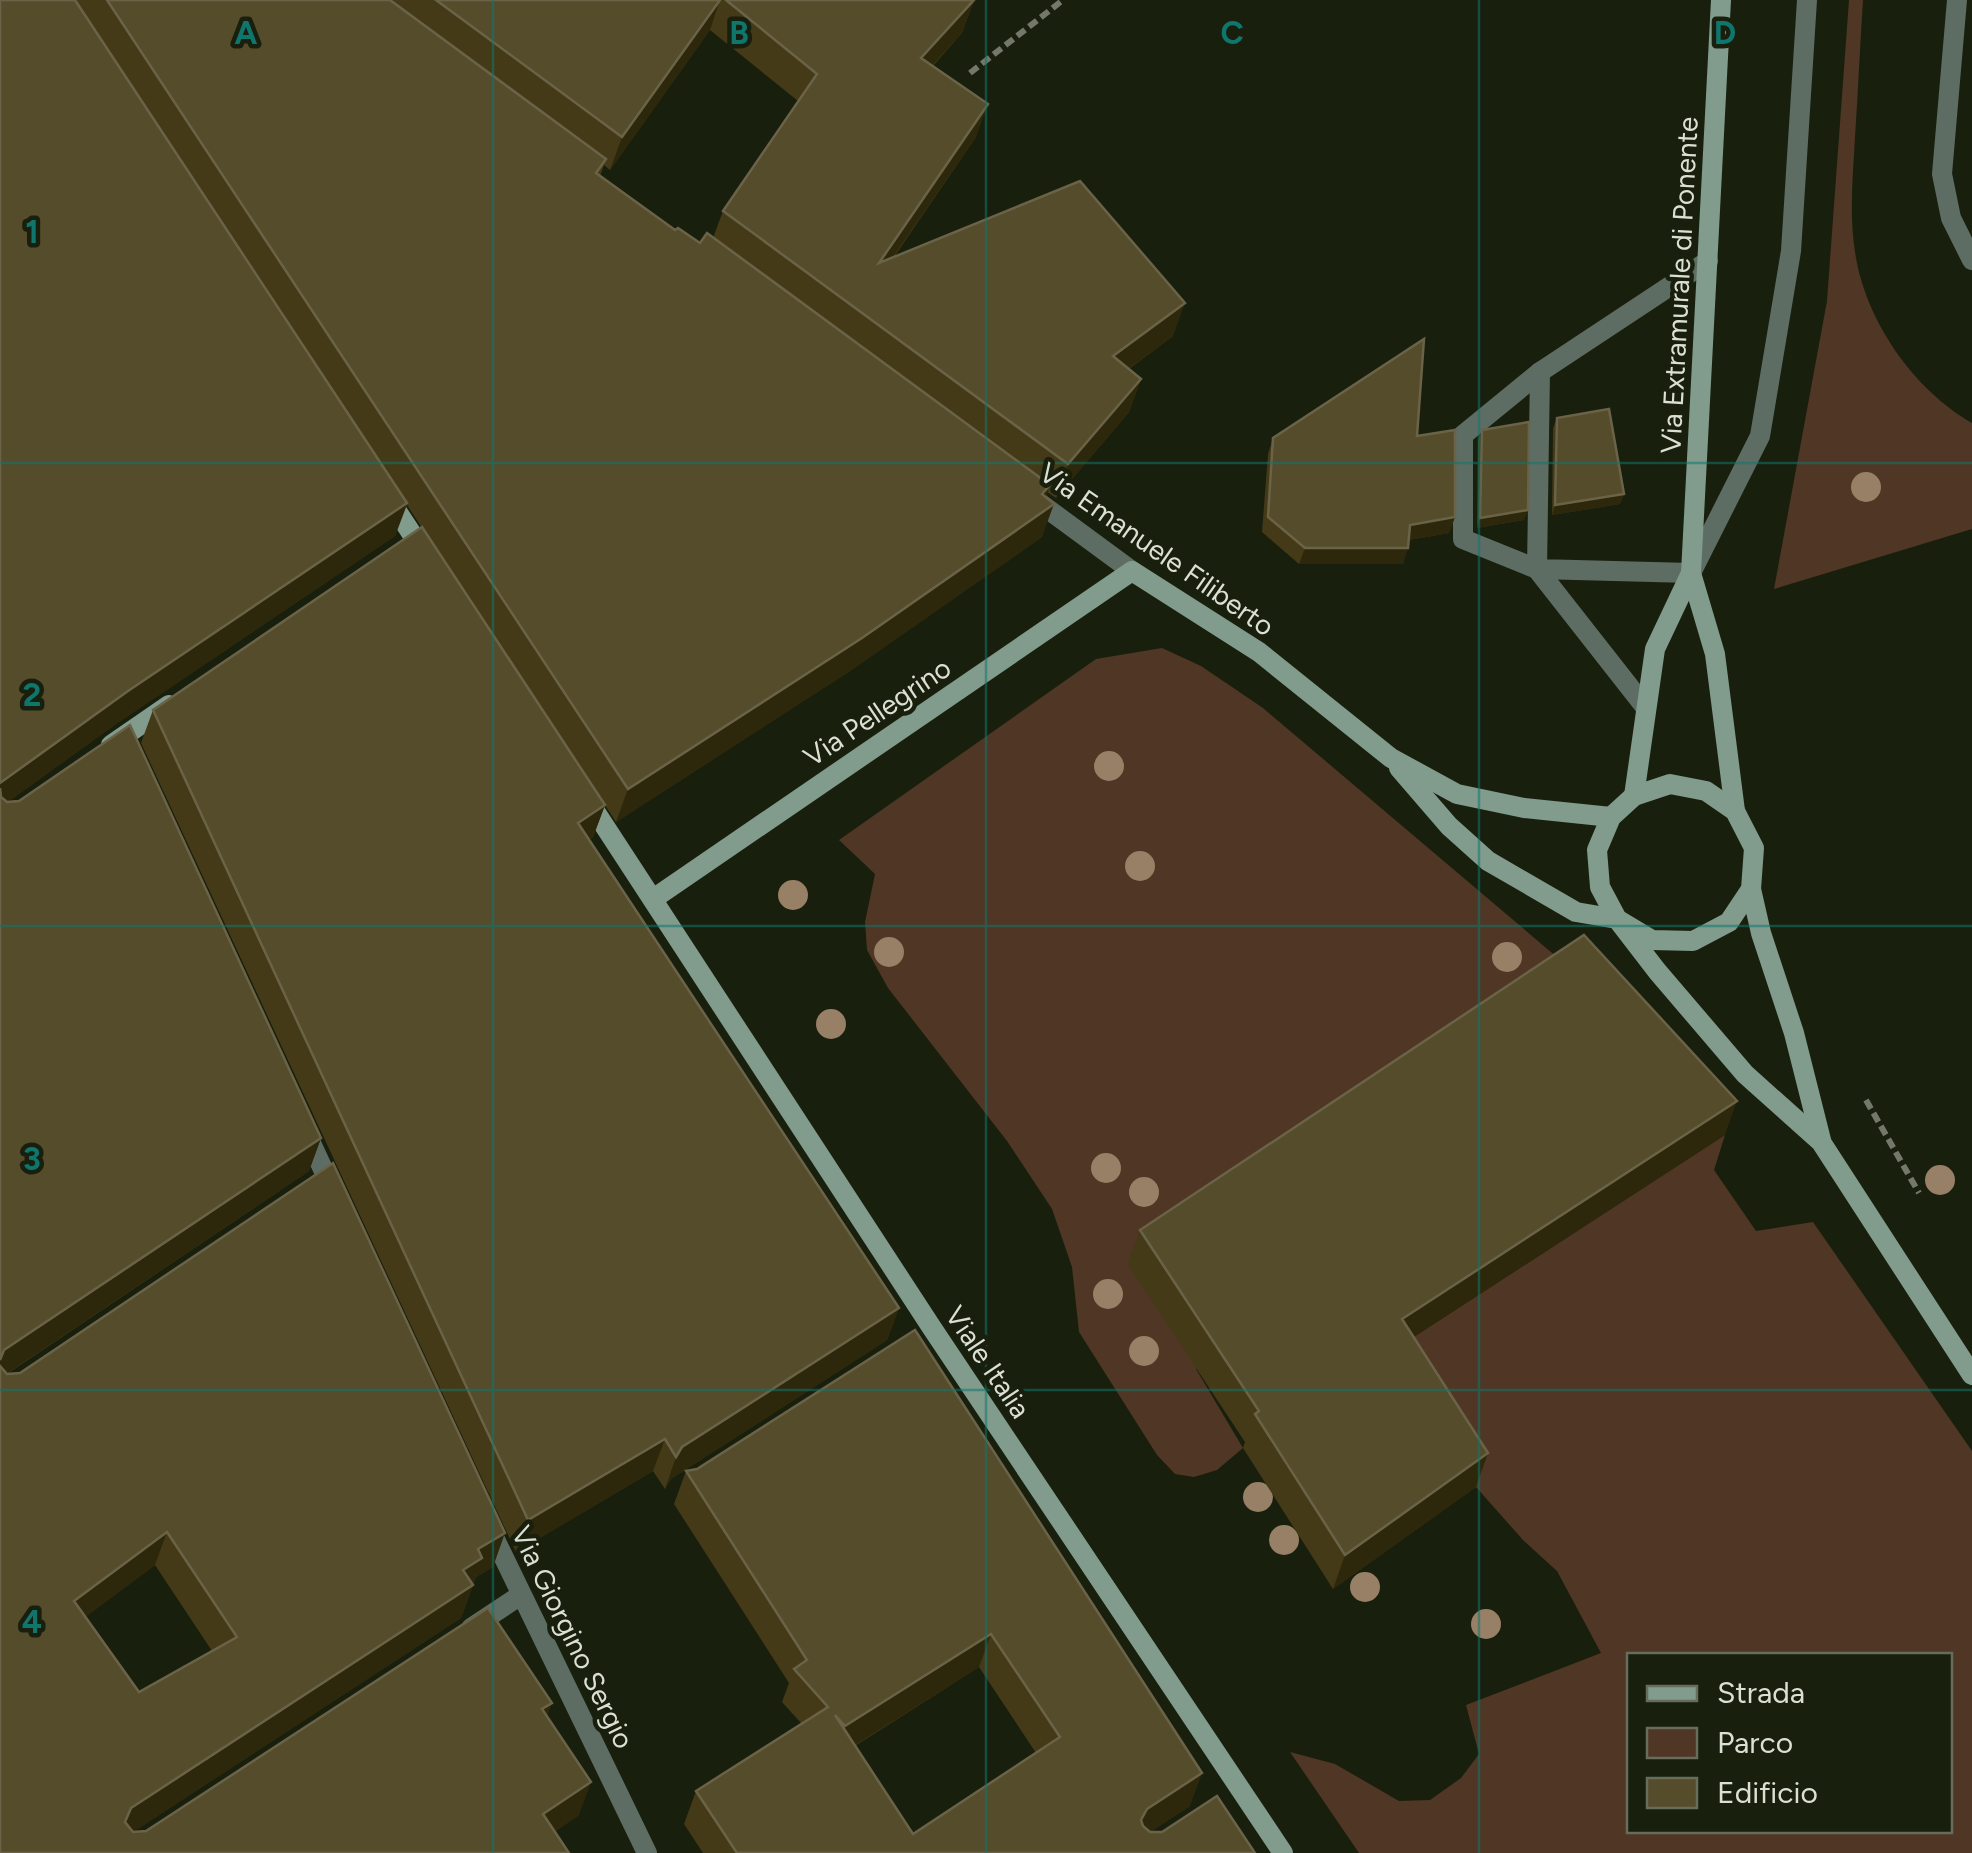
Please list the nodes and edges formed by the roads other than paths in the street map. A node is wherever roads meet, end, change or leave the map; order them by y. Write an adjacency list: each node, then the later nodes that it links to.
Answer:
1 (1721, 0): 5 (main road, Via Extramurale di Ponente)
2 (1806, 0): 12 (street)
3 (1956, 0): 4 (street)
4 (1972, 260)
5 (1708, 261): 6 (street); 12 (main road, Via Extramurale di Ponente)
6 (1540, 372): 9 (street); 9 (street)
7 (372, 473): 10 (main road)
8 (1006, 478): 11 (street, Via Emanuele Filiberto)
9 (1537, 569): 12 (street); 14 (street)
10 (437, 571)
11 (1132, 571): 16 (main road, Via Emanuele Filiberto); 22 (main road, Via Pellegrino)
12 (1691, 573): 14 (main road, Via Extramurale di Ponente); 19 (main road, Via Extramurale di Ponente)
13 (188, 692): 15 (main road)
14 (1646, 708): 18 (main road, Via Extramurale di Ponente)
15 (92, 758)
16 (1391, 758): 20 (main road); 23 (main road)
17 (578, 784): 22 (main road, Viale Italia)
18 (1634, 796): 19 (main road); 20 (main road, Via Extramurale di Ponente)
19 (1735, 811): 21 (main road, Via Extramurale di Ponente)
20 (1612, 817): 23 (main road, Via Extramurale di Ponente)
21 (1751, 889): 23 (main road); 25 (main road, Via Extramurale di Ponente)
22 (653, 899): 32 (main road, Viale Italia)
23 (1617, 919): 25 (main road, Via Extramurale di Ponente)
24 (294, 1106): 26 (street)
25 (1821, 1142): 27 (main road, Via Extramurale di Ponente)
26 (342, 1211)
27 (1972, 1376)
28 (480, 1508): 29 (street, Via Giorgino Sergio)
29 (521, 1595): 30 (street); 31 (street, Via Giorgino Sergio)
30 (455, 1638)
31 (648, 1853)
32 (1283, 1853)

